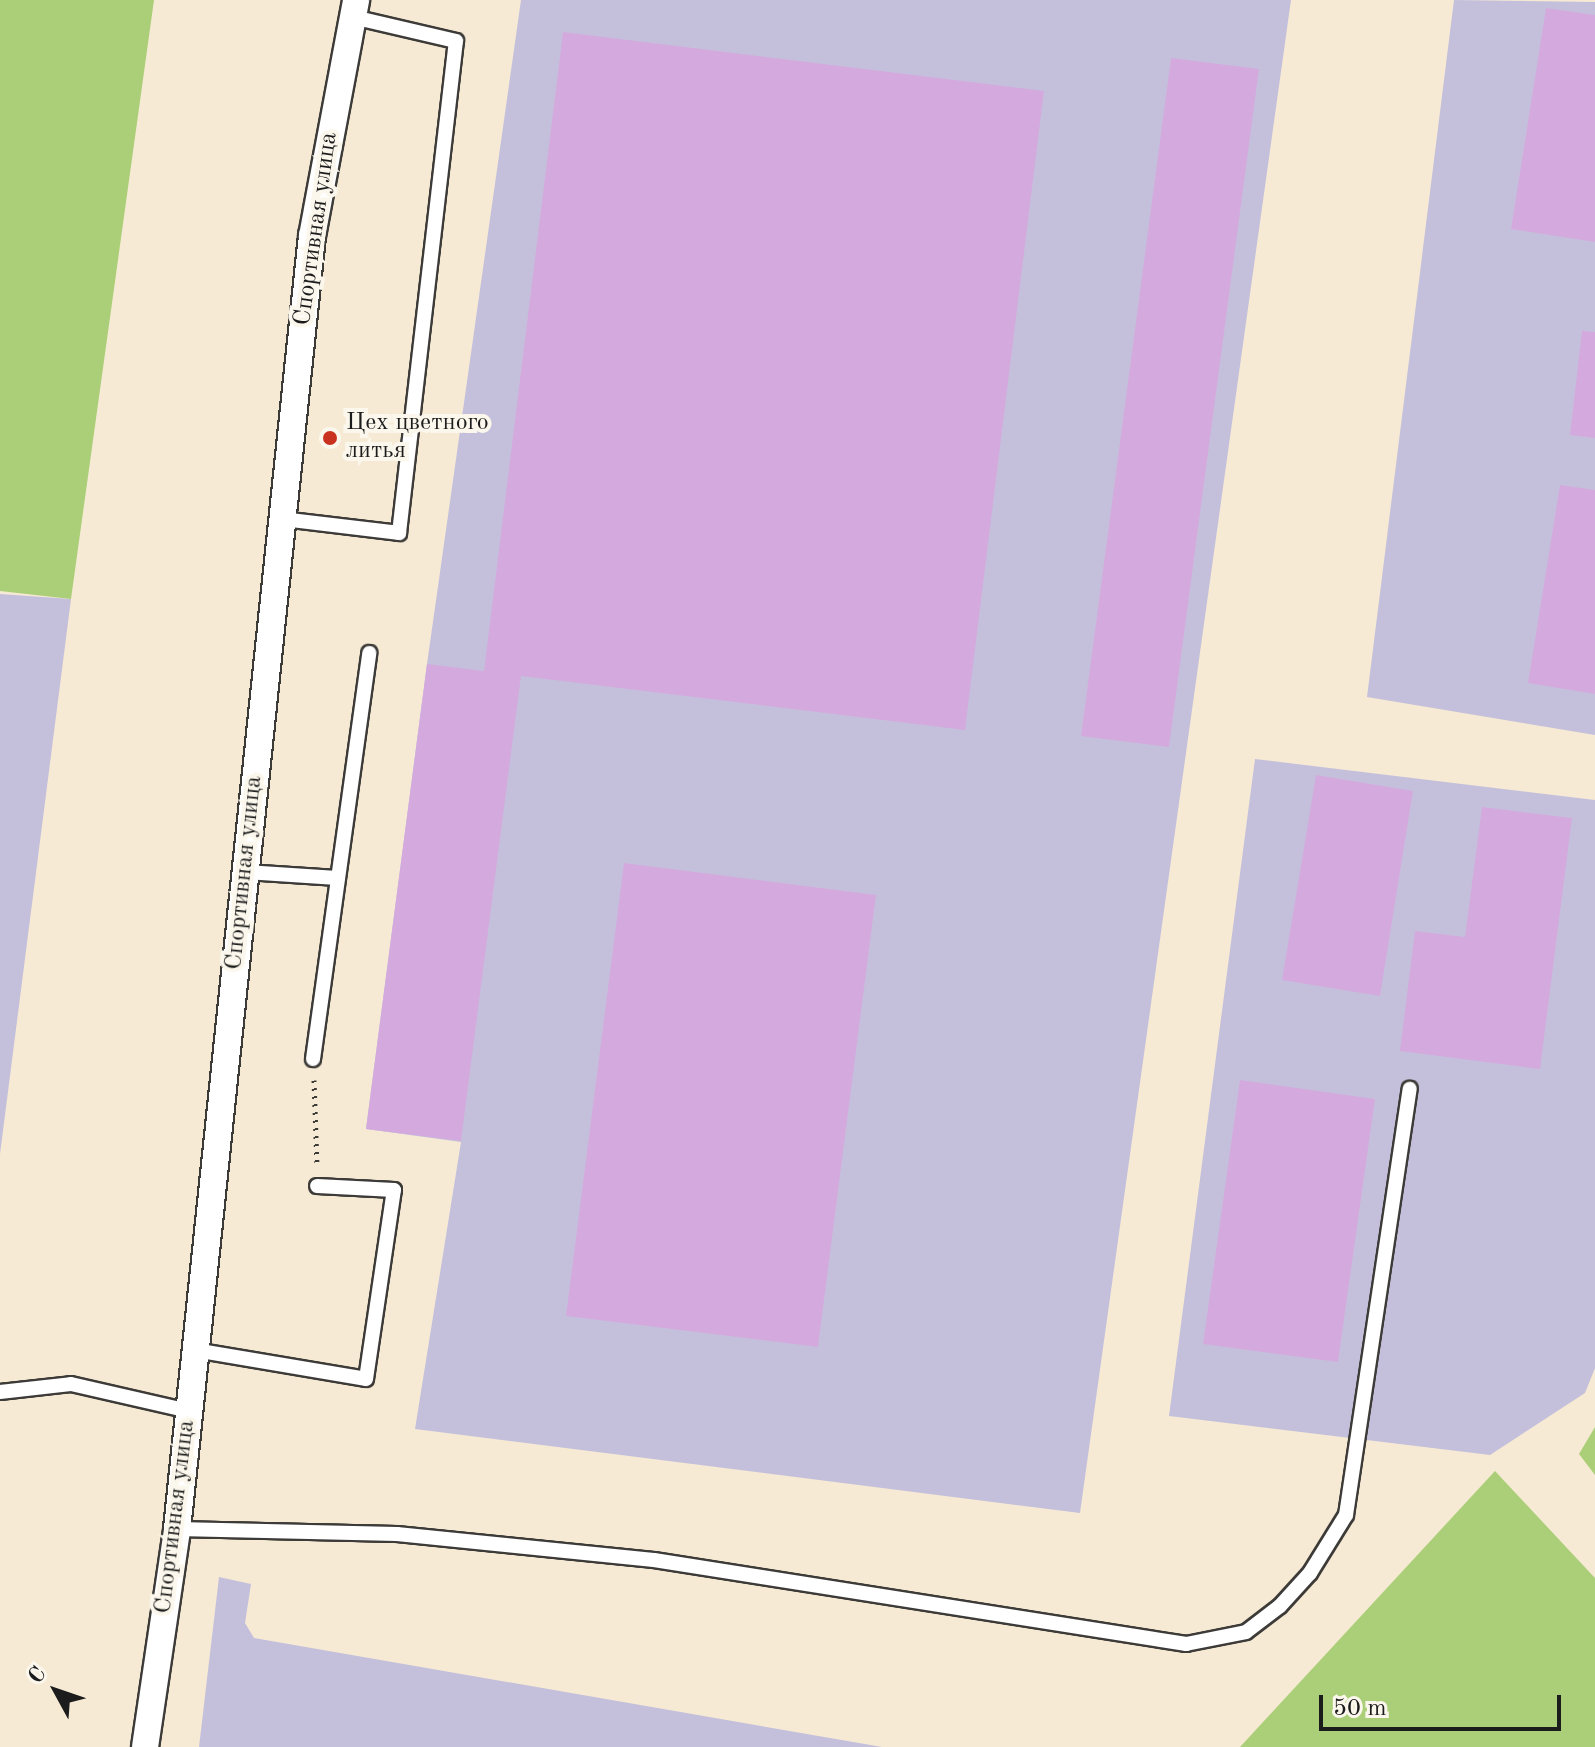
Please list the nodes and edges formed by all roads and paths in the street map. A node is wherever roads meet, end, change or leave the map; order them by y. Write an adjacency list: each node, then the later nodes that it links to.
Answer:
1 (354, 8): 2 (street, Спортивная улица); 2 (lane)
2 (282, 519): 4 (street, Спортивная улица)
3 (369, 653): 5 (lane)
4 (245, 872): 5 (lane); 9 (street, Спортивная улица)
5 (338, 878): 6 (lane)
6 (313, 1059): 8 (path)
7 (1410, 1089): 12 (lane)
8 (317, 1186): 9 (lane)
9 (195, 1350): 11 (street, Спортивная улица)
10 (0, 1392): 11 (lane)
11 (189, 1411): 12 (street, Спортивная улица)
12 (177, 1529): 13 (street, Спортивная улица)
13 (145, 1747)

